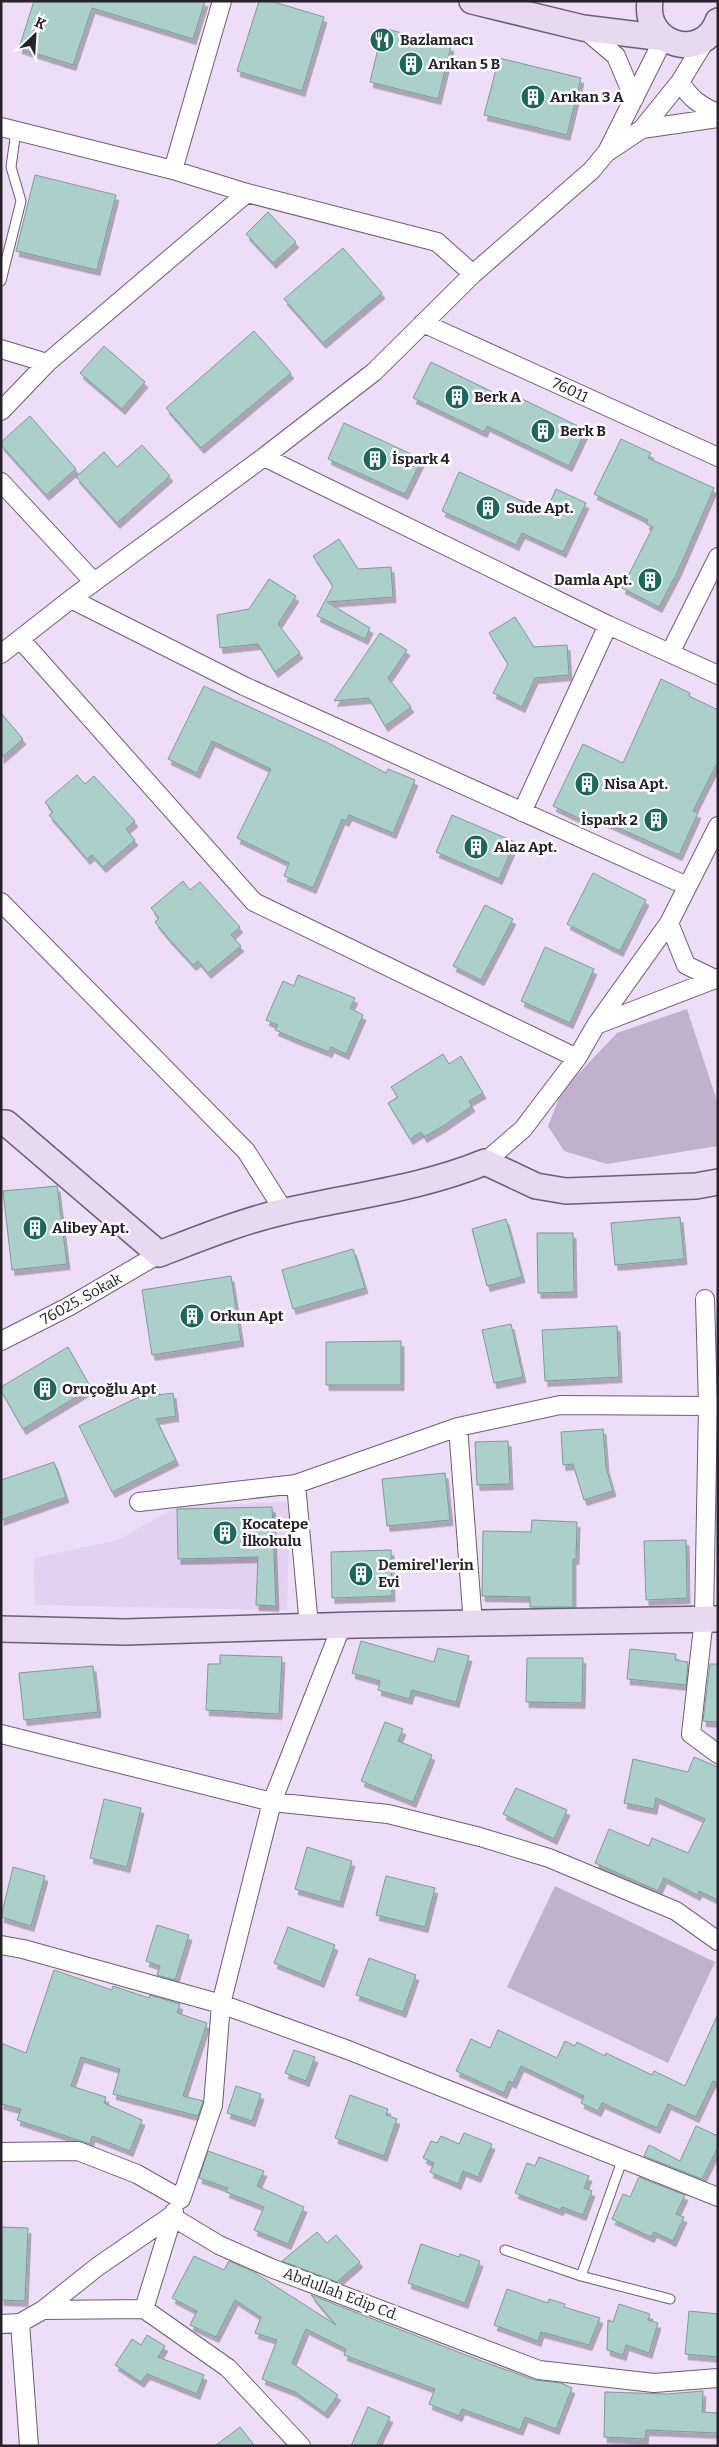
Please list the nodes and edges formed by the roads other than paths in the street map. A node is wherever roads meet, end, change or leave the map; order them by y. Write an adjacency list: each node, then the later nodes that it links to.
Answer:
1 (222, 1): 14 (street)
2 (472, 1): 4 (street)
3 (650, 1): 6 (street)
4 (583, 28): 6 (street); 8 (street)
5 (715, 30): 6 (street); 7 (street)
6 (664, 38): 8 (street)
7 (680, 82): 9 (street); 12 (street)
8 (634, 100): 13 (street)
9 (718, 114)
10 (718, 118): 12 (street)
11 (9, 129): 14 (street); 17 (lane)
12 (642, 129): 13 (street)
13 (606, 153): 16 (street)
14 (173, 170): 15 (street)
15 (247, 193): 16 (street); 20 (street)
16 (473, 274): 18 (street)
17 (1, 281)
18 (423, 322): 22 (street); 23 (street, 76011)
19 (1, 349): 20 (street)
20 (47, 363): 21 (street)
21 (1, 411)
22 (264, 457): 26 (street); 28 (street)
23 (718, 457)
24 (1, 482): 26 (street)
25 (718, 556): 30 (street)
26 (94, 582): 27 (street)
27 (71, 599): 29 (street); 33 (street)
28 (608, 625): 30 (street); 33 (street)
29 (21, 640): 31 (street); 40 (street)
30 (670, 653): 32 (street)
31 (1, 654)
32 (718, 675)
33 (522, 812): 35 (street)
34 (718, 826): 35 (street)
35 (686, 886): 37 (street)
36 (1, 902): 44 (street)
37 (669, 923): 38 (street); 39 (street)
38 (717, 979): 39 (street)
39 (596, 1025): 40 (street)
40 (577, 1058): 42 (street)
41 (1, 1123): 45 (street)
42 (485, 1162): 43 (street); 44 (street)
43 (718, 1182)
44 (284, 1211): 45 (street)
45 (160, 1254): 47 (street, 76025. Sokak)
46 (705, 1299): 48 (street)
47 (1, 1341)
48 (713, 1407): 49 (street); 52 (street)
49 (458, 1427): 50 (street); 53 (street)
50 (296, 1484): 51 (street); 55 (street)
51 (139, 1502)
52 (711, 1619): 53 (street); 58 (street)
53 (473, 1624): 54 (street)
54 (342, 1625): 55 (street); 59 (street)
55 (309, 1626): 56 (street)
56 (1, 1629)
57 (1, 1734): 59 (street)
58 (718, 1754)
59 (272, 1802): 60 (street); 62 (street)
60 (718, 1941)
61 (1, 1945): 62 (street)
62 (221, 2004): 66 (street); 68 (street)
63 (1, 2146): 65 (street)
64 (1, 2152): 65 (street)
65 (19, 2152): 68 (street)
66 (622, 2158): 67 (street); 71 (lane)
67 (718, 2197)
68 (181, 2199): 69 (street)
69 (171, 2216): 73 (street); 74 (street); 77 (street, Abdullah Edip Cd.)
70 (505, 2250): 71 (lane)
71 (581, 2276): 72 (lane)
72 (670, 2299)
73 (144, 2309): 74 (street); 79 (street)
74 (43, 2310): 75 (street)
75 (20, 2323): 76 (street); 78 (street)
76 (1, 2324)
77 (718, 2378)
78 (29, 2446)
79 (301, 2446)

